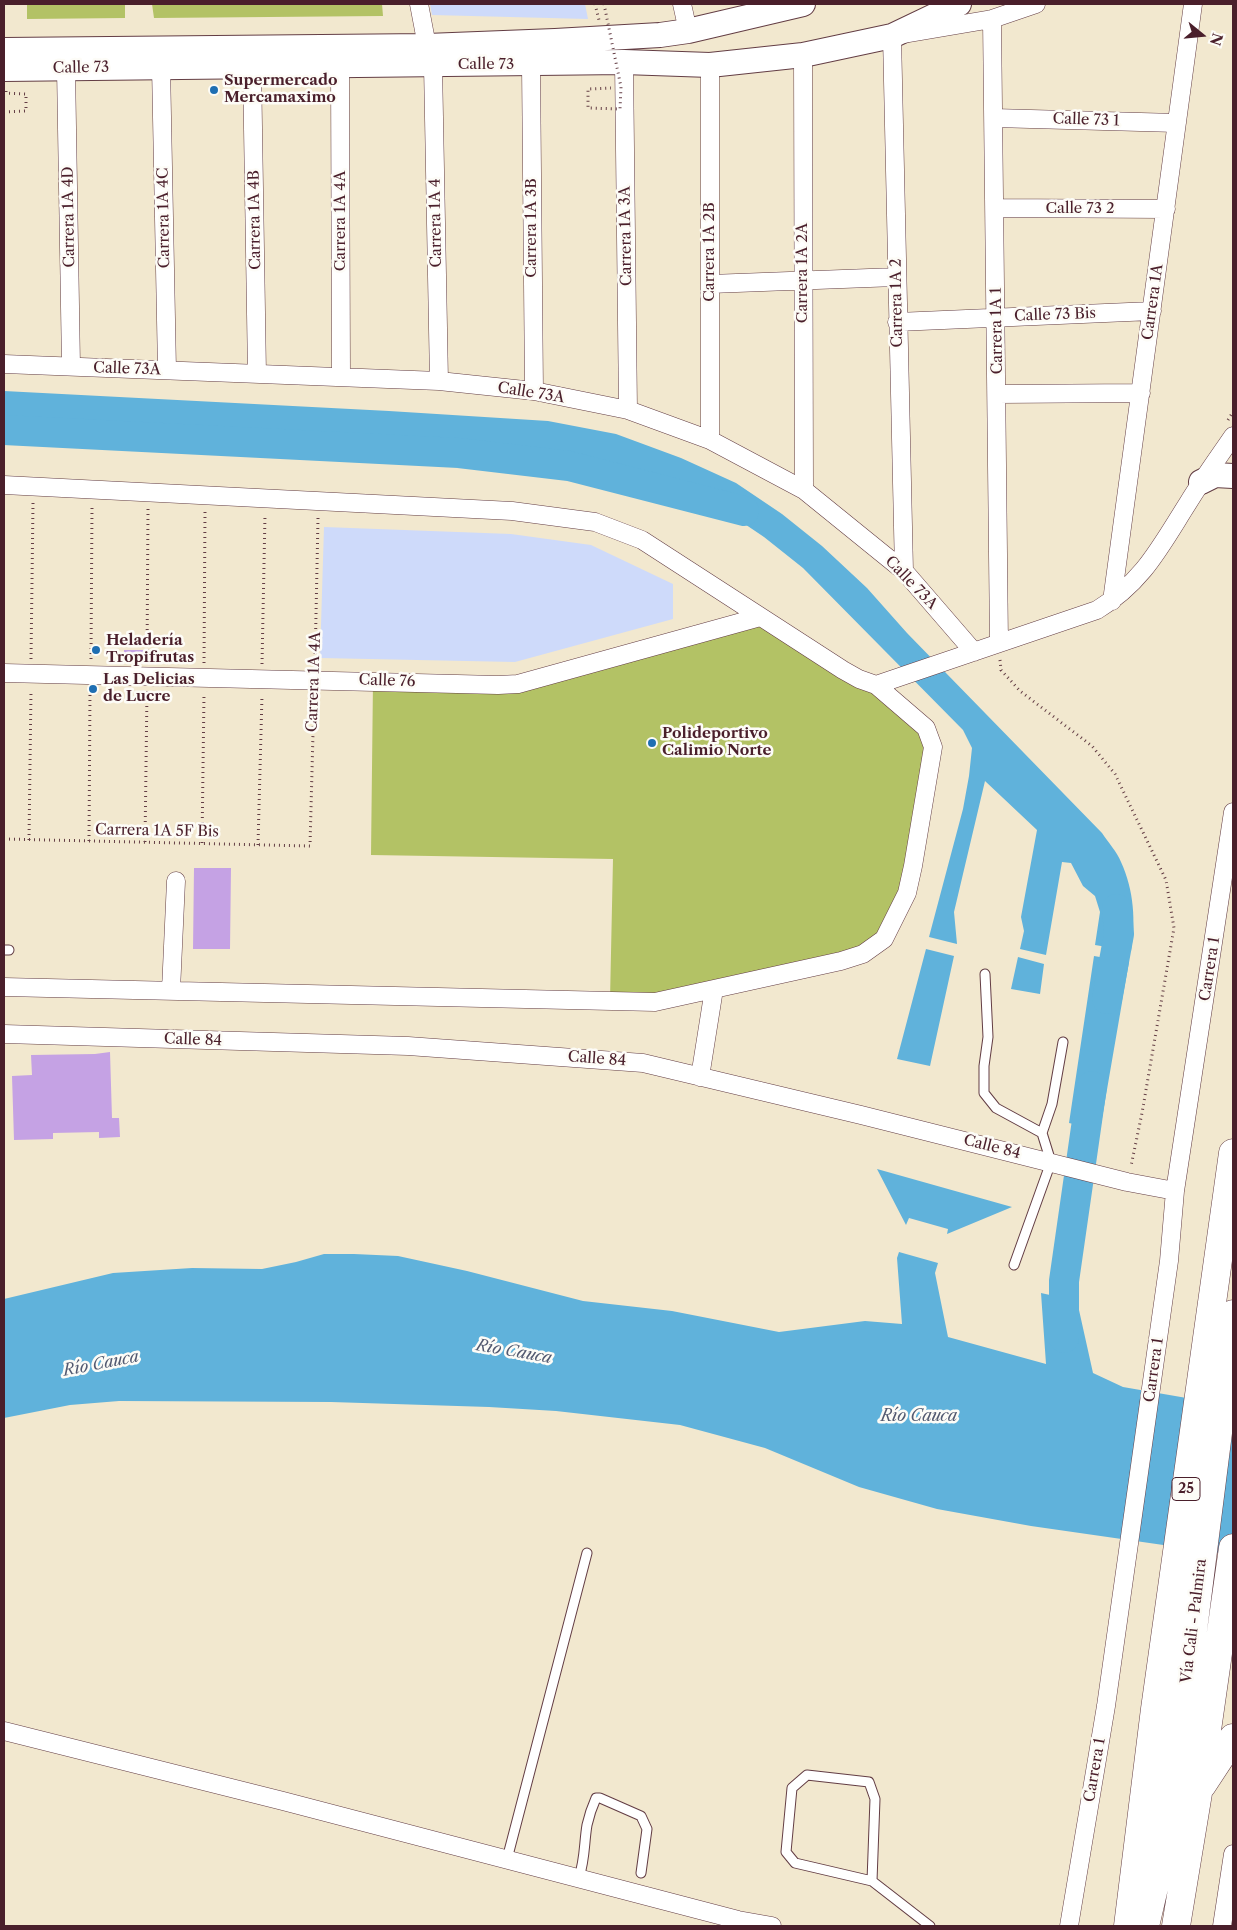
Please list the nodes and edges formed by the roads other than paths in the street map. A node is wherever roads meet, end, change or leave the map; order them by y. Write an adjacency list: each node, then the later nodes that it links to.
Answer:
1 (419, 4): 11 (street, Carrera 1A 4)
2 (682, 4): 8 (street)
3 (804, 4): 8 (main road, Calle 73)
4 (959, 4): 9 (main road, Calle 73)
5 (1036, 4): 7 (street)
6 (1193, 4): 22 (street, Carrera 1A)
7 (992, 19): 9 (street); 21 (street, Carrera 1A 1)
8 (688, 31): 11 (main road, Calle 73)
9 (892, 36): 12 (main road, Calle 73); 25 (street, Carrera 1A 2)
10 (4, 50): 11 (main road, Calle 73)
11 (430, 55): 14 (main road, Calle 73); 15 (main road, Calle 73); 36 (street, Carrera 1A 4)
12 (803, 55): 16 (main road, Calle 73); 26 (street, Carrera 1A 2A)
13 (624, 62): 15 (main road, Calle 73); 16 (main road, Calle 73); 40 (street, Carrera 1A 3A)
14 (340, 65): 18 (main road, Calle 73); 35 (street, Carrera 1A 4A)
15 (531, 65): 37 (street, Carrera 1A 3B)
16 (710, 65): 27 (street, Carrera 1A 2B)
17 (161, 66): 18 (main road, Calle 73); 19 (main road, Calle 73); 33 (street, Carrera 1A 4C)
18 (252, 66): 34 (street, Carrera 1A 4B)
19 (66, 68): 20 (main road, Calle 73); 32 (street, Carrera 1A 4D)
20 (4, 69)
21 (994, 118): 22 (street, Calle 73 1); 23 (street, Carrera 1A 1)
22 (1177, 123): 24 (street, Carrera 1A)
23 (995, 208): 24 (street, Calle 73 2); 29 (street, Carrera 1A 1)
24 (1166, 209): 28 (street, Carrera 1A)
25 (896, 276): 26 (street); 30 (street, Carrera 1A 2)
26 (803, 280): 27 (street); 46 (street, Carrera 1A 2A)
27 (710, 284): 42 (street, Carrera 1A 2B)
28 (1152, 312): 29 (street, Calle 73 Bis); 38 (street, Carrera 1A)
29 (996, 318): 30 (street, Calle 73 Bis); 39 (street, Carrera 1A 1)
30 (897, 322): 47 (street, Carrera 1A 2)
31 (4, 364): 32 (street, Calle 73A)
32 (71, 366): 33 (street, Calle 73A)
33 (167, 370): 34 (street, Calle 73A)
34 (257, 374): 35 (street, Calle 73A)
35 (341, 377): 36 (street, Calle 73A)
36 (439, 381): 37 (street, Calle 73A)
37 (534, 391): 40 (street, Calle 73A)
38 (1141, 393): 39 (street); 48 (street, Carrera 1A)
39 (997, 394): 50 (street, Carrera 1A 1)
40 (628, 410): 42 (street, Calle 73A)
41 (1233, 436): 44 (street)
42 (710, 440): 46 (street, Calle 73A)
43 (1233, 476): 44 (main road)
44 (1201, 482): 48 (street)
45 (4, 485): 49 (street)
46 (804, 490): 47 (street, Calle 73A)
47 (904, 570): 51 (street, Calle 73A)
48 (1112, 601): 50 (street)
49 (760, 617): 52 (street, Calle 76); 53 (street)
50 (999, 643): 51 (street)
51 (974, 652): 53 (street)
52 (4, 673)
53 (876, 685): 58 (street)
54 (1233, 812): 66 (street, Carrera 1)
55 (176, 881): 59 (street)
56 (984, 974): 63 (lane)
57 (4, 987): 59 (street)
58 (714, 989): 59 (street); 62 (street)
59 (171, 990)
60 (4, 1034): 62 (street, Calle 84)
61 (1063, 1042): 63 (lane)
62 (700, 1076): 65 (street, Calle 84)
63 (1042, 1133): 65 (lane)
64 (1233, 1153): 79 (highway, 25)
65 (1051, 1162): 66 (street, Calle 84); 67 (lane)
66 (1175, 1191): 82 (street, Carrera 1)
67 (1014, 1266)
68 (1233, 1314): 85 (highway, Vía Cali - Palmira / 25)
69 (1233, 1548): 73 (highway, Vía Cali - Palmira)
70 (587, 1554): 75 (lane)
71 (4, 1731): 75 (street)
72 (1233, 1738): 73 (highway)
73 (1198, 1793): 86 (highway, Vía Cali - Palmira)
74 (1233, 1854): 87 (street)
75 (507, 1859): 77 (street)
76 (640, 1874): 77 (lane)
77 (579, 1877): 80 (street)
78 (872, 1881): 78 (lane); 81 (lane)
79 (1131, 1898): 83 (street); 84 (highway, 25)
80 (772, 1926)
81 (930, 1926)
82 (1069, 1926)
83 (1118, 1926)
84 (1128, 1926)
85 (1146, 1926)
86 (1176, 1926)
87 (1222, 1926)

